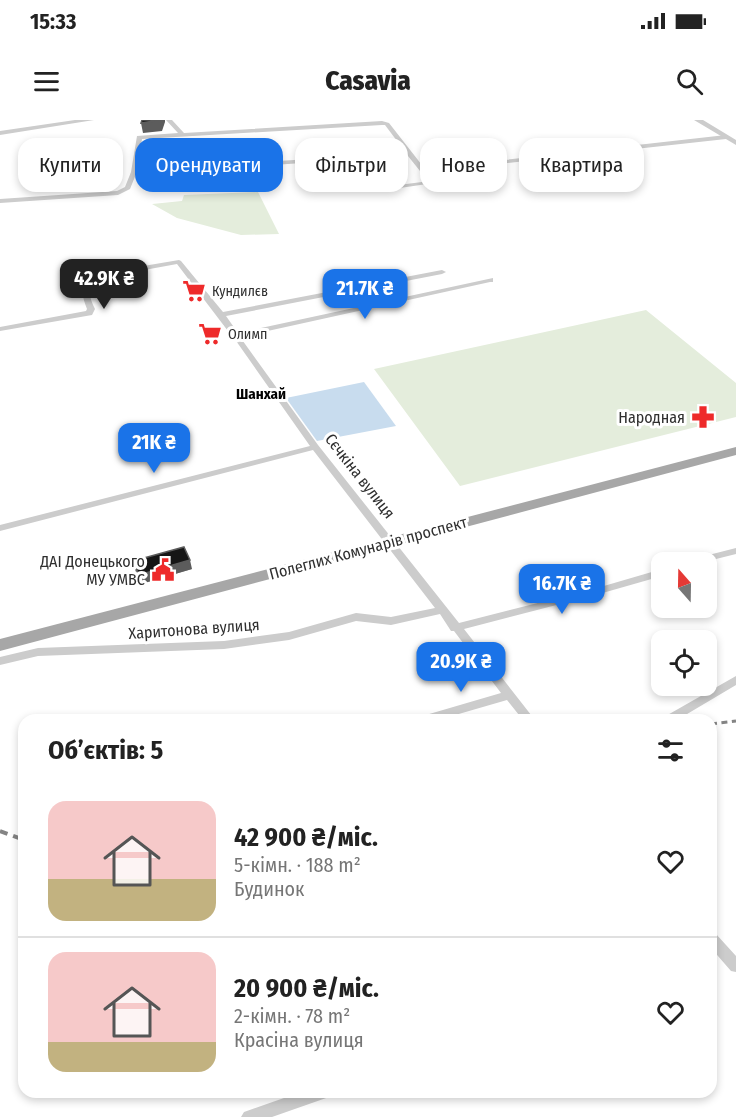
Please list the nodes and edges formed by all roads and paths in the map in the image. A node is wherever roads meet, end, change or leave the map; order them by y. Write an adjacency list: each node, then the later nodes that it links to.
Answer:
1 (90, 120): 4 (street)
2 (169, 120): 5 (street)
3 (698, 120): 6 (street)
4 (0, 133)
5 (182, 134): 8 (street); 11 (street)
6 (726, 137): 7 (street); 9 (street)
7 (736, 143)
8 (410, 154): 10 (street); 11 (street)
9 (507, 162)
10 (420, 167)
11 (134, 172): 12 (street)
12 (0, 201)
13 (442, 272): 15 (street)
14 (490, 280): 17 (street)
15 (221, 315): 16 (street, Сєчкіна вулиця); 17 (street, Сєчкіна вулиця)
16 (0, 329)
17 (234, 336): 18 (street, Сєчкіна вулиця)
18 (315, 447): 20 (street); 21 (street, Сєчкіна вулиця)
19 (736, 451): 21 (main road, Полеглих Комунарів проспект)
20 (0, 528)
21 (388, 542): 25 (street, Сєчкіна вулиця); 27 (main road, Полеглих Комунарів проспект)
22 (736, 551): 23 (street)
23 (717, 556)
24 (651, 575): 26 (street)
25 (441, 610): 26 (street, Сєчкіна вулиця); 28 (street, Харитонова вулиця)
26 (455, 628): 30 (street, Сєчкіна вулиця)
27 (0, 645)
28 (0, 661)
29 (736, 680): 33 (street)
30 (508, 695): 31 (street); 32 (street, Сєчкіна вулиця)
31 (443, 714)
32 (524, 714)
33 (678, 714)
34 (717, 945): 35 (street)
35 (736, 966)
36 (306, 1098): 37 (street)
37 (249, 1117)

